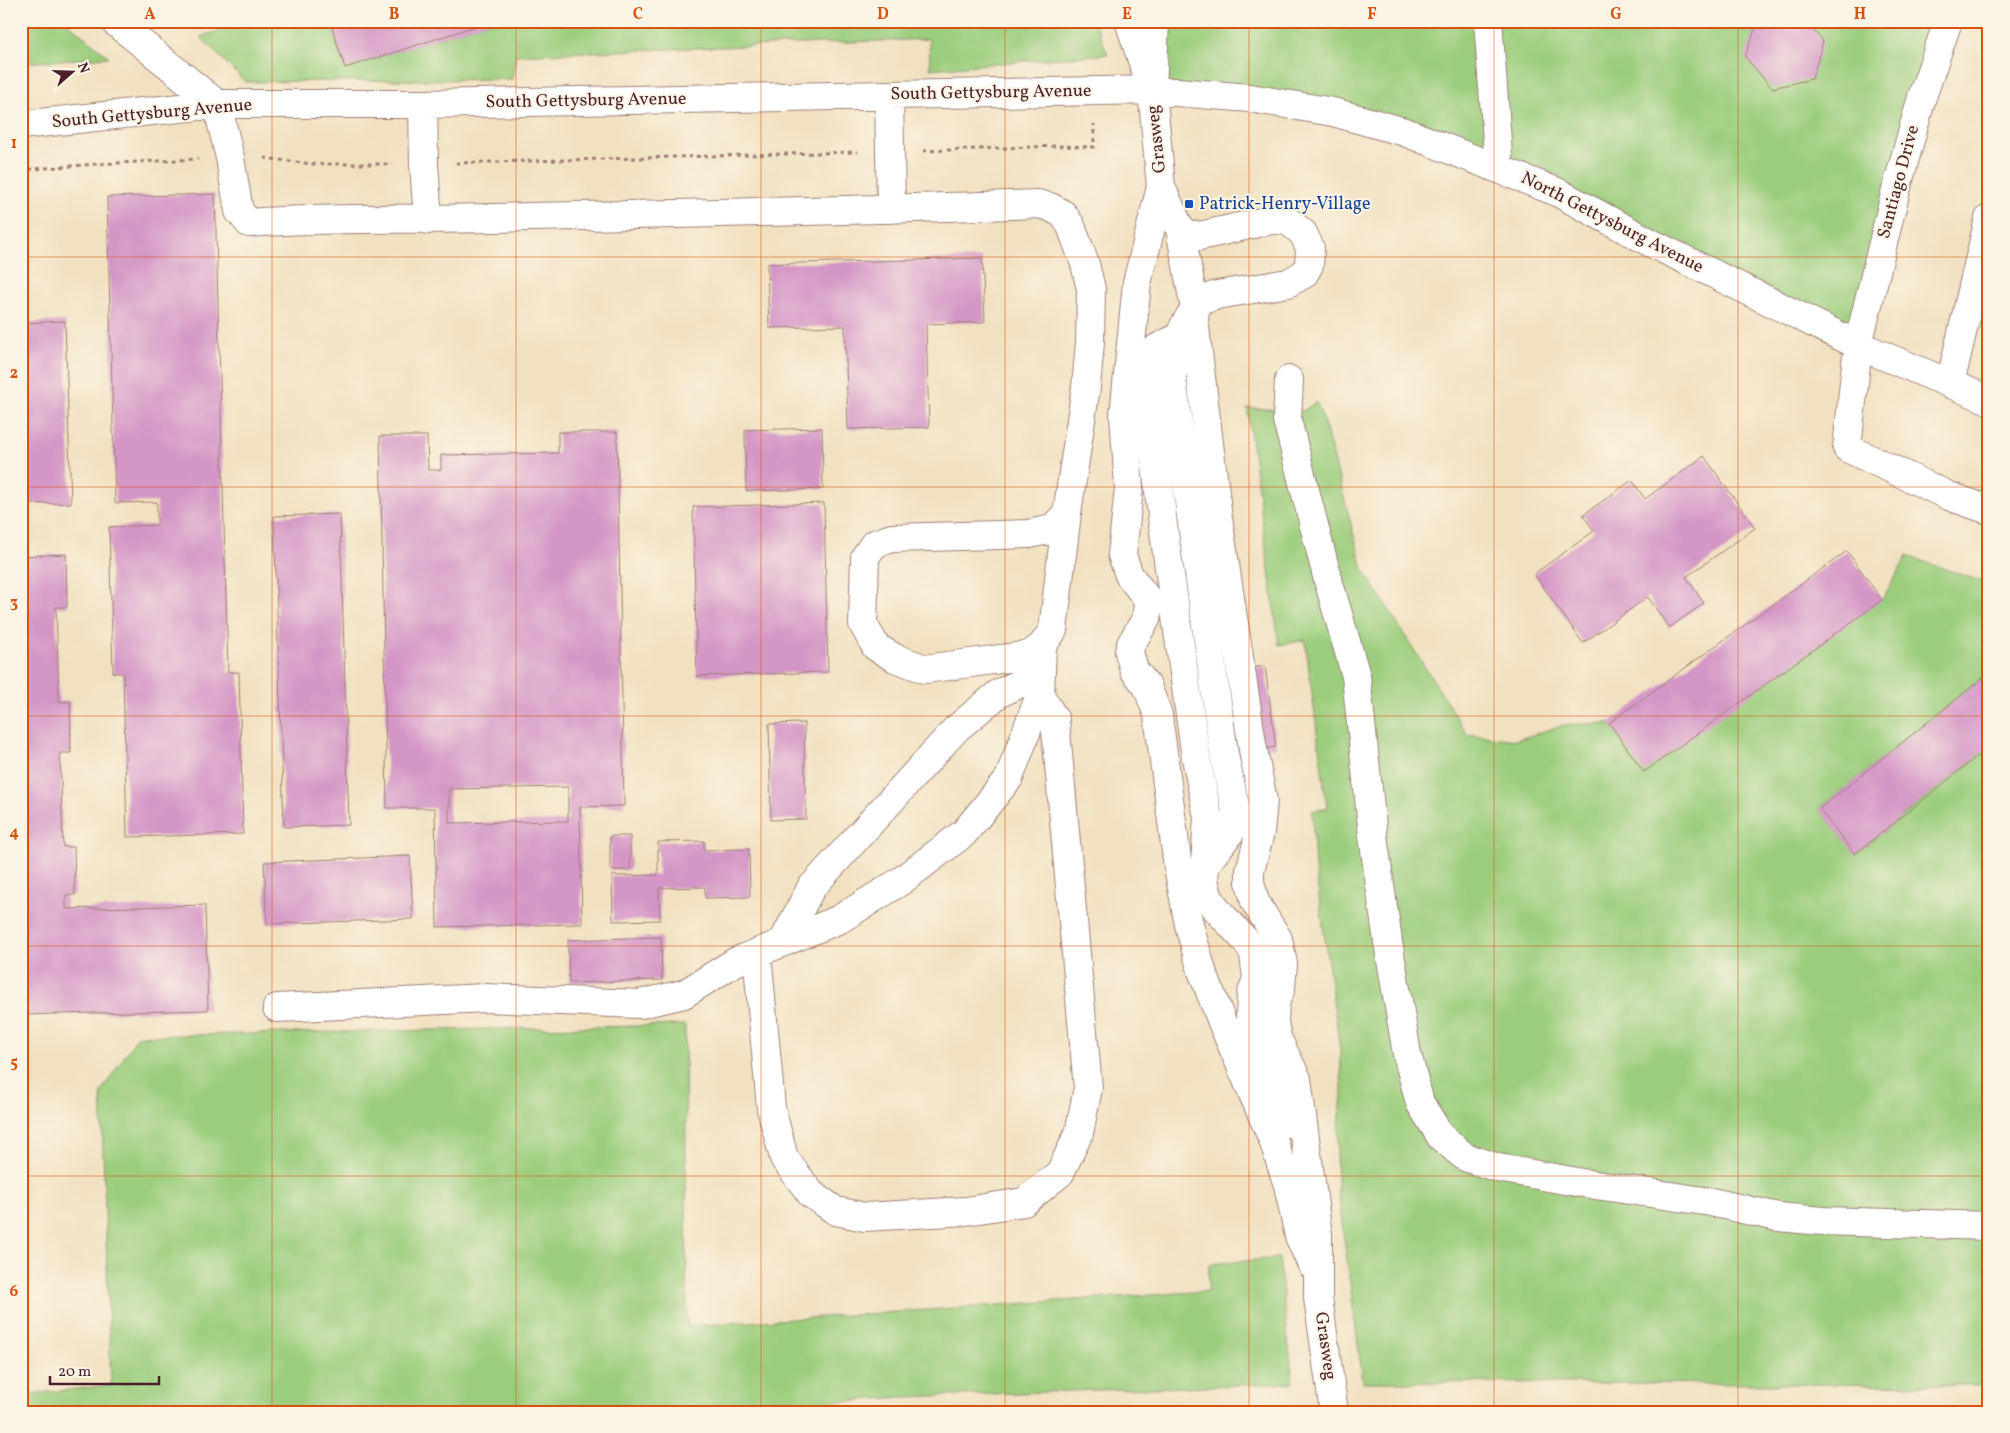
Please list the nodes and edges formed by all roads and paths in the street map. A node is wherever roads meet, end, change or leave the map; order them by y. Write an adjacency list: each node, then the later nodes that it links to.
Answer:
1 (114, 21): 9 (street)
2 (1129, 21): 6 (street)
3 (1155, 21): 6 (street)
4 (1488, 21): 15 (street)
5 (1948, 21): 23 (street, Santiago Drive)
6 (1152, 90): 7 (street, South Gettysburg Avenue); 15 (street, North Gettysburg Avenue); 17 (street, Grasweg)
7 (1094, 91): 8 (street, South Gettysburg Avenue); 12 (path)
8 (889, 95): 10 (street, South Gettysburg Avenue); 12 (street)
9 (217, 104): 10 (street, South Gettysburg Avenue); 11 (street, South Gettysburg Avenue); 13 (street)
10 (423, 104): 14 (street)
11 (21, 125)
12 (889, 152): 14 (path); 18 (street)
13 (230, 158): 14 (path); 16 (path); 20 (street)
14 (424, 164): 20 (street)
15 (1499, 168): 23 (street, North Gettysburg Avenue)
16 (21, 170)
17 (1161, 187): 21 (street); 36 (street)
18 (891, 210): 20 (street); 28 (street)
19 (1989, 219): 25 (street)
20 (428, 220)
21 (1180, 229): 22 (street); 22 (street)
22 (1195, 308): 34 (street); 34 (street)
23 (1858, 345): 25 (street, North Gettysburg Avenue); 27 (street)
24 (1288, 380): 35 (street)
25 (1950, 384): 26 (street, North Gettysburg Avenue)
26 (1989, 400)
27 (1989, 510)
28 (1067, 513): 29 (street); 29 (street)
29 (1042, 646): 30 (street)
30 (1041, 684): 31 (street); 31 (street); 32 (street)
31 (784, 942): 32 (street)
32 (757, 953): 33 (street)
33 (277, 1008)
34 (1306, 1146): 36 (street)
35 (1989, 1226)
36 (1318, 1288): 37 (street, Grasweg)
37 (1334, 1412)

